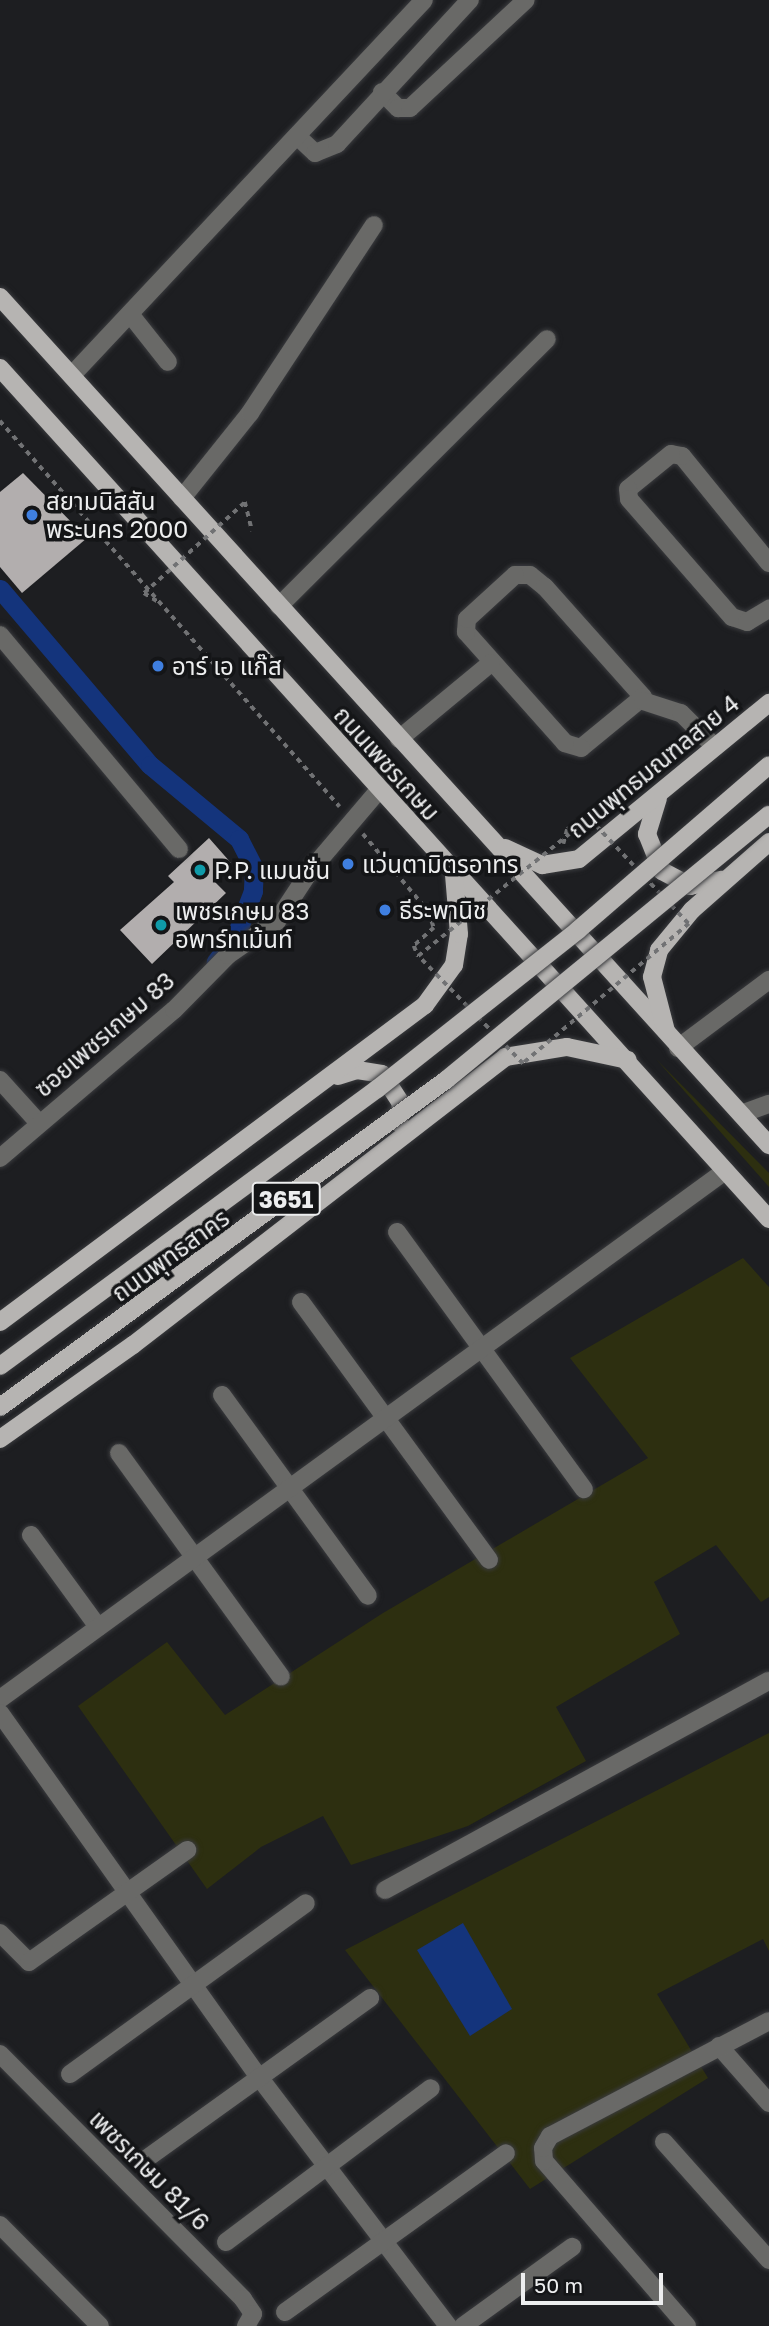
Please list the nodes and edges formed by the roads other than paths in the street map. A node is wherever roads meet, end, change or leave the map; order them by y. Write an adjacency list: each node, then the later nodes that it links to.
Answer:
1 (424, 0): 5 (street)
2 (470, 0): 4 (street)
3 (526, 0): 4 (street)
4 (382, 92): 5 (street)
5 (297, 136): 8 (street)
6 (374, 225): 13 (street)
7 (0, 297): 11 (main road, ถนนเพชรเกษม)
8 (130, 314): 10 (street); 11 (street)
9 (547, 339): 15 (street)
10 (169, 362)
11 (72, 375): 13 (main road, ถนนเพชรเกษม)
12 (3, 378): 24 (main road, ถนนเพชรเกษม)
13 (182, 498): 15 (main road, ถนนเพชรเกษม)
14 (769, 563): 16 (street)
15 (279, 606): 21 (main road, ถนนเพชรเกษม)
16 (767, 614)
17 (0, 635): 29 (street)
18 (491, 663): 19 (street); 19 (street); 21 (street)
19 (643, 701): 22 (street)
20 (769, 703): 22 (main road, ถนนพุทธมณฑลสาย 4)
21 (399, 739): 27 (main road, ถนนเพชรเกษม)
22 (715, 747): 25 (main road, ถนนพุทธมณฑลสาย 4)
23 (769, 765): 49 (main road, ถนนพุทธสาคร / 3651, bridge)
24 (378, 791): 30 (main road, ถนนเพชรเกษม); 39 (street, ซอยเพชรเกษม 83)
25 (659, 795): 27 (main road, ถนนพุทธมณฑลสาย 4); 31 (main road)
26 (769, 815): 51 (main road, ถนนพุทธสาคร / 3651, bridge)
27 (490, 839): 33 (main road, ถนนเพชรเกษม)
28 (769, 842): 31 (main road)
29 (179, 849)
30 (454, 875): 34 (main road, ถนนเพชรเกษม); 36 (main road)
31 (725, 879): 33 (main road)
32 (769, 980): 33 (street)
33 (673, 1042): 38 (main road, ถนนเพชรเกษม)
34 (630, 1061): 42 (main road); 43 (main road, ถนนเพชรเกษม)
35 (0, 1080): 39 (street)
36 (324, 1082): 42 (main road); 47 (main road)
37 (769, 1104): 38 (street)
38 (741, 1114): 40 (main road, ถนนเพชรเกษม)
39 (38, 1122): 41 (street, ซอยเพชรเกษม 83)
40 (769, 1144)
41 (0, 1158)
42 (375, 1158): 53 (main road)
43 (725, 1171): 44 (main road, ถนนเพชรเกษม); 48 (street)
44 (769, 1219)
45 (397, 1232): 48 (street)
46 (301, 1302): 52 (street)
47 (0, 1322)
48 (482, 1349): 52 (street); 56 (street)
49 (0, 1366)
50 (222, 1395): 55 (street)
51 (0, 1407)
52 (385, 1419): 55 (street); 59 (street)
53 (0, 1439)
54 (119, 1453): 58 (street)
55 (291, 1488): 58 (street); 60 (street)
56 (584, 1489)
57 (31, 1535): 61 (street)
58 (195, 1558): 61 (street); 62 (street)
59 (489, 1560)
60 (368, 1596)
61 (98, 1627): 64 (street)
62 (281, 1677)
63 (769, 1681): 67 (street)
64 (0, 1699)
65 (0, 1713): 68 (street)
66 (187, 1850): 68 (street)
67 (385, 1890)
68 (126, 1893): 70 (street); 71 (street)
69 (306, 1903): 71 (street)
70 (0, 1933)
71 (193, 1983): 76 (street); 77 (street)
72 (370, 1998): 77 (street)
73 (769, 2021): 74 (street)
74 (719, 2046): 79 (street); 94 (street)
75 (0, 2054): 91 (street, เพชรเกษม 81/6)
76 (69, 2074)
77 (260, 2077): 82 (street); 83 (street)
78 (431, 2088): 83 (street)
79 (769, 2103)
80 (664, 2142): 88 (street)
81 (506, 2153): 85 (street)
82 (146, 2159)
83 (326, 2167): 85 (street); 86 (street)
84 (0, 2225): 90 (street)
85 (386, 2239): 89 (street); 92 (street)
86 (226, 2242)
87 (572, 2247): 93 (street)
88 (769, 2260)
89 (285, 2312)
90 (100, 2326)
91 (246, 2326)
92 (448, 2326)
93 (463, 2326)
94 (687, 2326)

